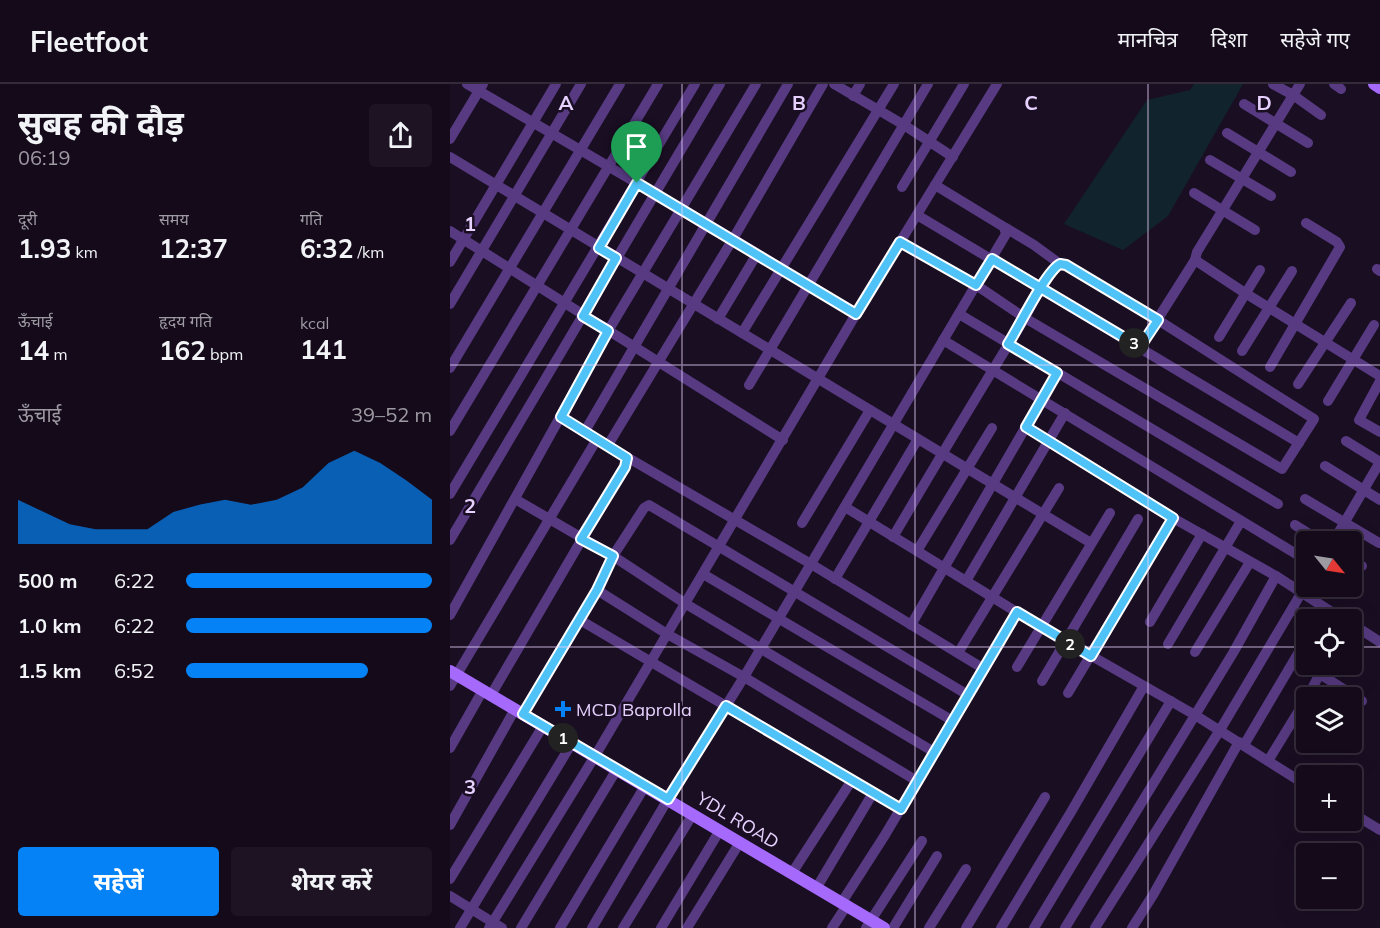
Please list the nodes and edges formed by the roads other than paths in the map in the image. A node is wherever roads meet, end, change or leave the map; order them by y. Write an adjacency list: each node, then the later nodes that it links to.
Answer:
1 (467, 84): 20 (street)
2 (555, 84): 27 (street)
3 (581, 84): 31 (street)
4 (620, 84): 35 (street)
5 (658, 84): 40 (street)
6 (695, 84): 43 (street)
7 (720, 84): 48 (street)
8 (756, 84): 51 (street)
9 (788, 84): 56 (street)
10 (823, 84): 62 (street)
11 (834, 84): 23 (street)
12 (860, 84): 23 (street)
13 (894, 84): 25 (street)
14 (928, 84): 29 (street)
15 (964, 84): 33 (street)
16 (997, 84): 38 (street)
17 (1273, 84): 22 (street)
18 (1300, 84): 22 (street)
19 (1374, 84): 21 (street)
20 (481, 87): 27 (street); 32 (street)
21 (1380, 88)
22 (1293, 95): 26 (street); 28 (street)
23 (853, 96): 25 (street)
24 (1244, 104): 28 (street)
25 (879, 110): 29 (street); 73 (street)
26 (1321, 115)
27 (533, 122): 31 (street); 44 (street)
28 (1275, 124): 34 (street); 36 (street)
29 (904, 125): 33 (street); 78 (street)
30 (1227, 133): 36 (street)
31 (552, 134): 35 (street); 50 (street)
32 (450, 139)
33 (930, 142): 38 (street); 46 (street)
34 (1308, 143)
35 (580, 150): 40 (street); 53 (street)
36 (1258, 151): 41 (street); 42 (street)
37 (450, 157): 44 (street)
38 (953, 157): 45 (street)
39 (1210, 160): 42 (street)
40 (609, 167): 43 (street); 58 (street)
41 (1291, 172)
42 (1241, 180): 49 (street); 52 (street)
43 (637, 183): 48 (street); 64 (street)
44 (495, 186): 50 (street); 61 (street)
45 (935, 186): 54 (street); 57 (street)
46 (902, 187)
47 (1194, 193): 52 (street)
48 (654, 194): 51 (street); 67 (street)
49 (1271, 196)
50 (515, 197): 53 (street); 65 (street)
51 (681, 209): 56 (street); 76 (street)
52 (1223, 209): 59 (street); 69 (street)
53 (542, 214): 58 (street); 72 (street)
54 (917, 214): 63 (street); 68 (street)
55 (1306, 223): 94 (street)
56 (706, 224): 62 (street); 80 (street)
57 (1006, 228): 68 (street); 71 (street)
58 (571, 230): 64 (street); 77 (street)
59 (1255, 230)
60 (450, 231): 61 (street)
61 (464, 239): 65 (street); 70 (street)
62 (733, 239): 66 (street); 83 (street)
63 (900, 242): 79 (street); 88 (street)
64 (599, 248): 67 (street); 86 (street)
65 (482, 251): 72 (street); 85 (street)
66 (757, 254): 73 (street); 92 (street)
67 (616, 258): 76 (street); 90 (street)
68 (992, 259): 79 (street); 81 (street)
69 (1195, 260): 82 (street); 93 (street)
70 (450, 262)
71 (1060, 264): 81 (street); 93 (street)
72 (510, 267): 77 (street); 109 (street)
73 (782, 269): 78 (street); 97 (street)
74 (1260, 270): 82 (street)
75 (1292, 271): 87 (street)
76 (642, 274): 80 (street); 96 (street)
77 (538, 285): 86 (street); 126 (street)
78 (808, 285): 88 (street); 104 (street)
79 (976, 285): 89 (street); 91 (street)
80 (667, 288): 83 (street); 102 (street)
81 (1041, 288): 91 (street); 103 (street)
82 (1245, 293): 87 (street); 98 (street)
83 (693, 303): 92 (street); 107 (street)
84 (1351, 303): 100 (street)
85 (450, 304)
86 (565, 304): 90 (street); 143 (street)
87 (1269, 308): 94 (street); 105 (street)
88 (856, 314): 113 (street)
89 (959, 314): 99 (street); 101 (street)
90 (583, 316): 96 (street); 166 (street)
91 (1024, 318): 101 (street); 133 (street)
92 (718, 319): 97 (street)
93 (1158, 320): 103 (street); 133 (street)
94 (1295, 325): 100 (street); 108 (street)
95 (1374, 325): 106 (street)
96 (608, 331): 102 (street); 121 (street)
97 (742, 333): 104 (street)
98 (1219, 337)
99 (944, 340): 110 (street); 122 (street)
100 (1326, 342): 106 (street); 115 (street)
101 (1008, 344): 110 (street); 111 (street)
102 (633, 346): 107 (street); 125 (street)
103 (1140, 347): 133 (street)
104 (769, 349): 113 (street); 116 (street)
105 (1242, 351)
106 (1353, 359): 112 (street); 118 (street)
107 (658, 361): 130 (street); 134 (street)
108 (1270, 367)
109 (450, 368)
110 (992, 370): 117 (street); 135 (street)
111 (1057, 373): 117 (street); 148 (street)
112 (1380, 376)
113 (817, 379): 119 (street); 130 (street)
114 (1380, 381): 127 (street)
115 (1298, 384)
116 (749, 385)
117 (1042, 399): 120 (street); 123 (street)
118 (1328, 401)
119 (870, 410): 122 (street); 159 (street)
120 (1065, 413): 131 (street); 157 (street)
121 (561, 417): 125 (street); 145 (street)
122 (894, 424): 129 (street); 149 (street)
123 (1026, 427): 131 (street); 140 (street)
124 (992, 428): 139 (street)
125 (585, 431): 128 (street)
126 (450, 432)
127 (1380, 432)
128 (597, 439): 134 (street); 154 (street)
129 (918, 439): 135 (street); 156 (street)
130 (783, 440): 155 (street)
131 (1049, 441): 144 (street); 152 (street)
132 (1346, 441): 137 (street)
133 (1299, 443)
134 (608, 445): 136 (street)
135 (942, 453): 139 (street); 164 (street)
136 (625, 456): 155 (street); 165 (street)
137 (1380, 462): 142 (street)
138 (1325, 466): 142 (street)
139 (967, 468): 140 (street); 171 (street)
140 (993, 484): 144 (street); 176 (street)
141 (1059, 488): 151 (street)
142 (1364, 490): 147 (street); 158 (street)
143 (450, 494)
144 (1015, 497): 151 (street); 180 (street)
145 (515, 499): 154 (street); 192 (street)
146 (1305, 499): 158 (street)
147 (1380, 500)
148 (1278, 504)
149 (845, 507): 156 (street); 175 (street)
150 (1110, 513): 167 (street)
151 (1042, 514): 167 (street); 184 (street)
152 (1173, 518): 163 (street); 206 (street)
153 (1138, 519): 201 (street)
154 (549, 520): 165 (street); 212 (street)
155 (735, 520): 169 (street); 175 (street)
156 (868, 521): 164 (street); 179 (street)
157 (1241, 521): 170 (street); 172 (street)
158 (1344, 522): 162 (street); 168 (street)
159 (802, 523)
160 (1295, 525): 161 (street)
161 (1305, 531)
162 (1339, 531)
163 (1202, 534): 170 (street); 195 (street)
164 (893, 537): 171 (street)
165 (581, 539): 173 (street); 217 (street)
166 (450, 540)
167 (1091, 543): 197 (street)
168 (1379, 543)
169 (720, 546): 173 (street); 177 (street); 183 (street)
170 (1225, 548): 174 (street); 202 (street)
171 (917, 551): 176 (street)
172 (1296, 554)
173 (613, 556): 182 (street); 187 (street)
174 (1250, 562): 178 (street); 204 (street)
175 (811, 564): 179 (street); 183 (street)
176 (944, 567): 180 (street); 196 (street)
177 (703, 574): 187 (street); 193 (street)
178 (1276, 576): 181 (street); 223 (street)
179 (835, 579): 196 (street)
180 (966, 581): 184 (street)
181 (1296, 585)
182 (597, 590): 194 (street); 199 (street)
183 (794, 592): 193 (street); 219 (street)
184 (992, 597): 191 (street); 205 (street)
185 (1299, 597): 188 (street)
186 (1314, 597): 189 (street)
187 (686, 604): 199 (street); 203 (street)
188 (1292, 609): 190 (street); 227 (street)
189 (1330, 609)
190 (1296, 611)
191 (1017, 612): 197 (street); 210 (street)
192 (450, 615)
193 (779, 618): 203 (street); 225 (street)
194 (579, 620): 208 (street); 222 (street)
195 (1150, 622)
196 (911, 626): 205 (street)
197 (1041, 627): 201 (street); 209 (street)
198 (1362, 630): 200 (street)
199 (667, 634): 208 (street); 213 (street)
200 (1379, 639)
201 (1065, 641): 206 (street); 214 (street)
202 (1168, 644)
203 (761, 648): 213 (street); 231 (street)
204 (1195, 652)
205 (958, 653): 210 (street)
206 (1091, 656): 215 (street); 218 (street)
207 (1296, 656): 229 (street)
208 (652, 661): 221 (street); 232 (street)
209 (1017, 667)
210 (984, 669): 219 (street)
211 (1330, 675): 216 (street)
212 (452, 677): 217 (street, YDL ROAD)
213 (744, 677): 221 (street); 237 (street)
214 (1042, 681)
215 (1144, 686): 220 (street); 272 (street)
216 (1345, 687)
217 (487, 693): 222 (street, YDL ROAD); 230 (street)
218 (1068, 693)
219 (968, 695): 225 (street)
220 (1170, 701): 223 (street); 273 (street)
221 (726, 706): 236 (street); 241 (street)
222 (519, 712): 226 (street, YDL ROAD); 245 (street)
223 (1195, 715): 227 (street); 274 (street)
224 (1296, 716): 233 (street)
225 (953, 721): 231 (street)
226 (543, 726): 228 (street, YDL ROAD); 253 (street)
227 (1220, 730): 229 (street); 275 (street)
228 (572, 743): 232 (street, YDL ROAD); 257 (street)
229 (1242, 743): 233 (street); 276 (street)
230 (450, 748)
231 (934, 752): 237 (street)
232 (595, 756): 234 (street, YDL ROAD); 259 (street)
233 (1269, 761): 235 (street)
234 (617, 770): 238 (street, YDL ROAD); 261 (street)
235 (1296, 779)
236 (852, 780): 239 (street); 252 (street)
237 (917, 781): 242 (street)
238 (645, 786): 241 (street, YDL ROAD); 262 (street)
239 (873, 792): 242 (street); 254 (street)
240 (1045, 797): 271 (street)
241 (668, 799): 243 (street, YDL ROAD); 263 (street)
242 (901, 809): 256 (street)
243 (693, 814): 246 (street, YDL ROAD); 264 (street)
244 (1362, 819): 247 (street)
245 (450, 825)
246 (720, 830): 248 (street, YDL ROAD); 265 (street)
247 (1380, 830)
248 (740, 842): 252 (street, YDL ROAD); 266 (street)
249 (922, 842): 258 (street)
250 (937, 856): 269 (street)
251 (966, 869): 270 (street)
252 (792, 873): 254 (street, YDL ROAD)
253 (450, 879)
254 (817, 887): 256 (street, YDL ROAD)
255 (450, 897): 257 (street)
256 (844, 904): 258 (street, YDL ROAD); 267 (street)
257 (471, 909): 259 (street); 260 (street)
258 (868, 924): 268 (street, YDL ROAD)
259 (495, 926)
260 (459, 928)
261 (521, 928)
262 (560, 928)
263 (592, 928)
264 (623, 928)
265 (661, 928)
266 (687, 928)
267 (832, 928)
268 (884, 928)
269 (893, 928)
270 (929, 928)
271 (966, 928)
272 (1001, 928)
273 (1034, 928)
274 (1065, 928)
275 (1095, 928)
276 (1132, 928)

